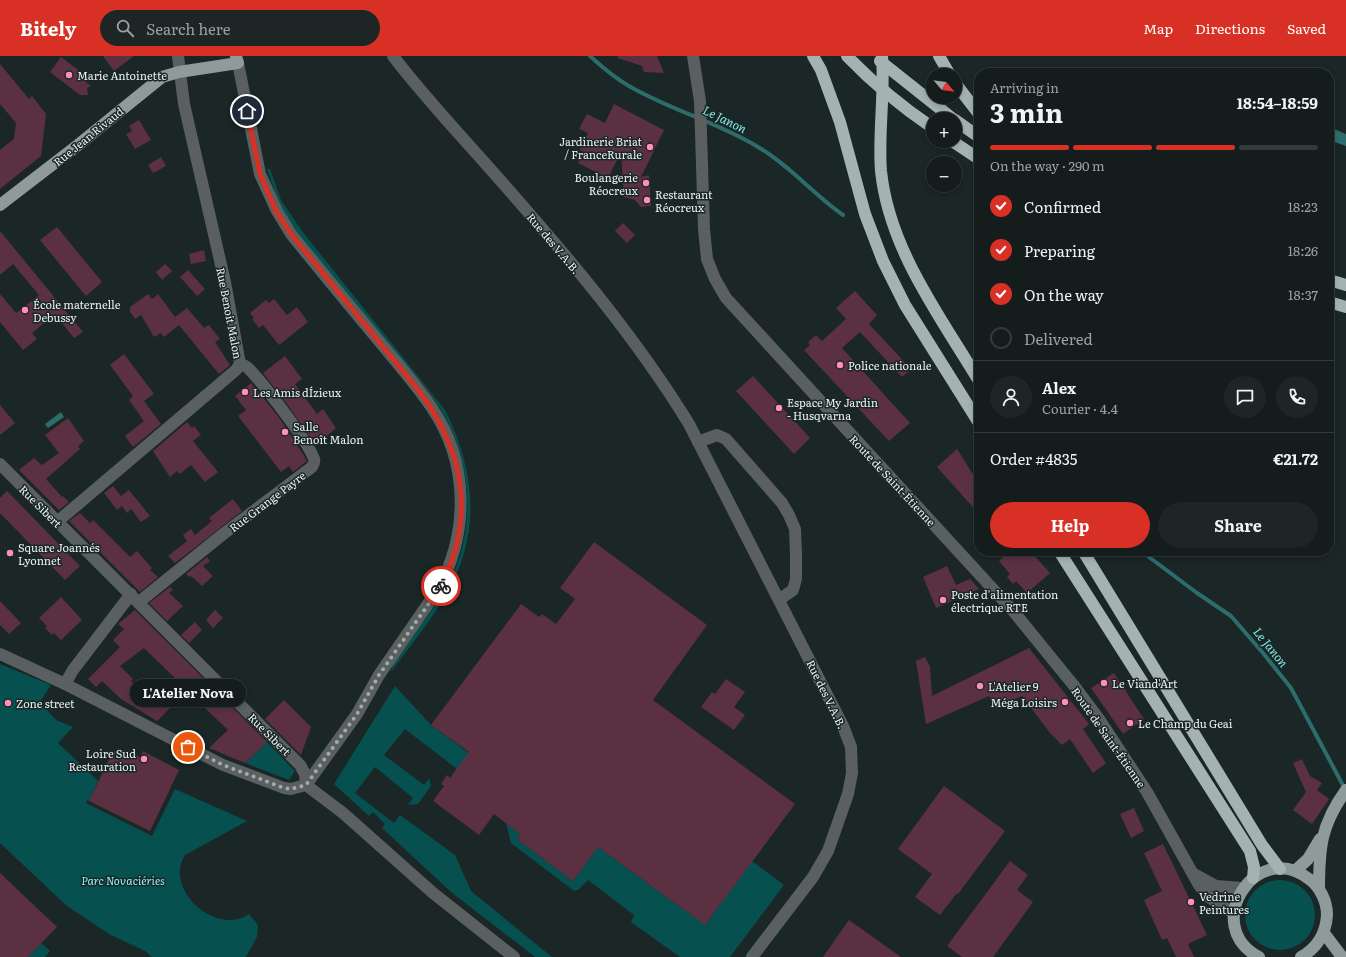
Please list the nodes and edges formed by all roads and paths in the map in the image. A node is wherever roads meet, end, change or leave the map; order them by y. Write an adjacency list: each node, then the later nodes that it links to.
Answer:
1 (178, 56): 11 (street)
2 (393, 56): 28 (street, Rue des V.A.B.)
3 (693, 56): 42 (street, Route de Saint-Étienne)
4 (813, 56): 27 (highway)
5 (847, 56): 15 (highway)
6 (874, 56): 14 (highway)
7 (882, 56): 26 (highway)
8 (938, 56): 10 (highway)
9 (237, 60): 11 (main road, Rue Jean Rivaud); 37 (street)
10 (946, 68)
11 (179, 72): 20 (main road, Rue Jean Rivaud); 25 (street, Rue Benoit Malon)
12 (962, 92): 13 (highway)
13 (974, 108)
14 (944, 112)
15 (926, 123)
16 (962, 125): 17 (highway)
17 (974, 134)
18 (962, 148): 19 (highway)
19 (974, 156)
20 (0, 205)
21 (1334, 281): 22 (highway)
22 (1346, 285)
23 (1334, 303): 24 (highway)
24 (1346, 307)
25 (240, 364): 30 (street, Rue Benoit Malon); 33 (street, Rue Grange Payre)
26 (974, 372)
27 (974, 415)
28 (698, 442): 34 (street, Rue des V.A.B.); 34 (street)
29 (2, 470): 30 (street, Rue Sibert)
30 (57, 522): 33 (street, Rue Sibert)
31 (1062, 556): 43 (highway)
32 (1086, 556): 40 (highway)
33 (135, 598): 36 (street); 37 (street, Rue Sibert)
34 (780, 599): 51 (street, Rue des V.A.B.)
35 (0, 654): 36 (street)
36 (65, 684): 37 (street)
37 (306, 785): 50 (street)
38 (1343, 794): 39 (main road)
39 (1322, 837): 41 (main road); 45 (main road)
40 (1280, 869): 41 (main road); 43 (main road)
41 (1295, 871): 45 (main road)
42 (1191, 872): 44 (street); 46 (street, Route de Saint-Étienne)
43 (1253, 878): 44 (main road)
44 (1242, 888): 46 (main road)
45 (1319, 889): 47 (main road)
46 (1234, 913): 48 (main road)
47 (1324, 933): 49 (main road); 53 (main road)
48 (1244, 952): 52 (main road)
49 (1309, 956)
50 (514, 957)
51 (752, 957)
52 (1259, 957)
53 (1342, 957)

